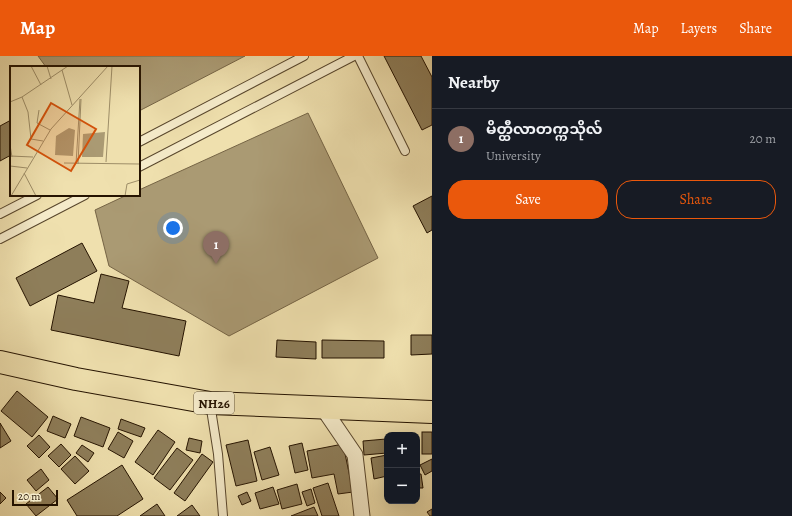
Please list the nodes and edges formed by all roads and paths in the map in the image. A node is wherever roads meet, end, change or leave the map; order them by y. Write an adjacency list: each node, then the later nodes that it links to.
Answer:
1 (304, 56): 4 (lane)
2 (354, 56): 6 (lane)
3 (358, 56): 5 (lane)
4 (140, 141)
5 (405, 151)
6 (140, 166)
7 (35, 196): 9 (lane)
8 (83, 196): 10 (lane)
9 (0, 214)
10 (0, 239)
11 (0, 362): 12 (highway, NH26)
12 (210, 403): 13 (highway, NH26); 15 (lane)
13 (323, 408): 14 (highway, NH26); 16 (street)
14 (432, 412)
15 (223, 516)
16 (362, 516)

